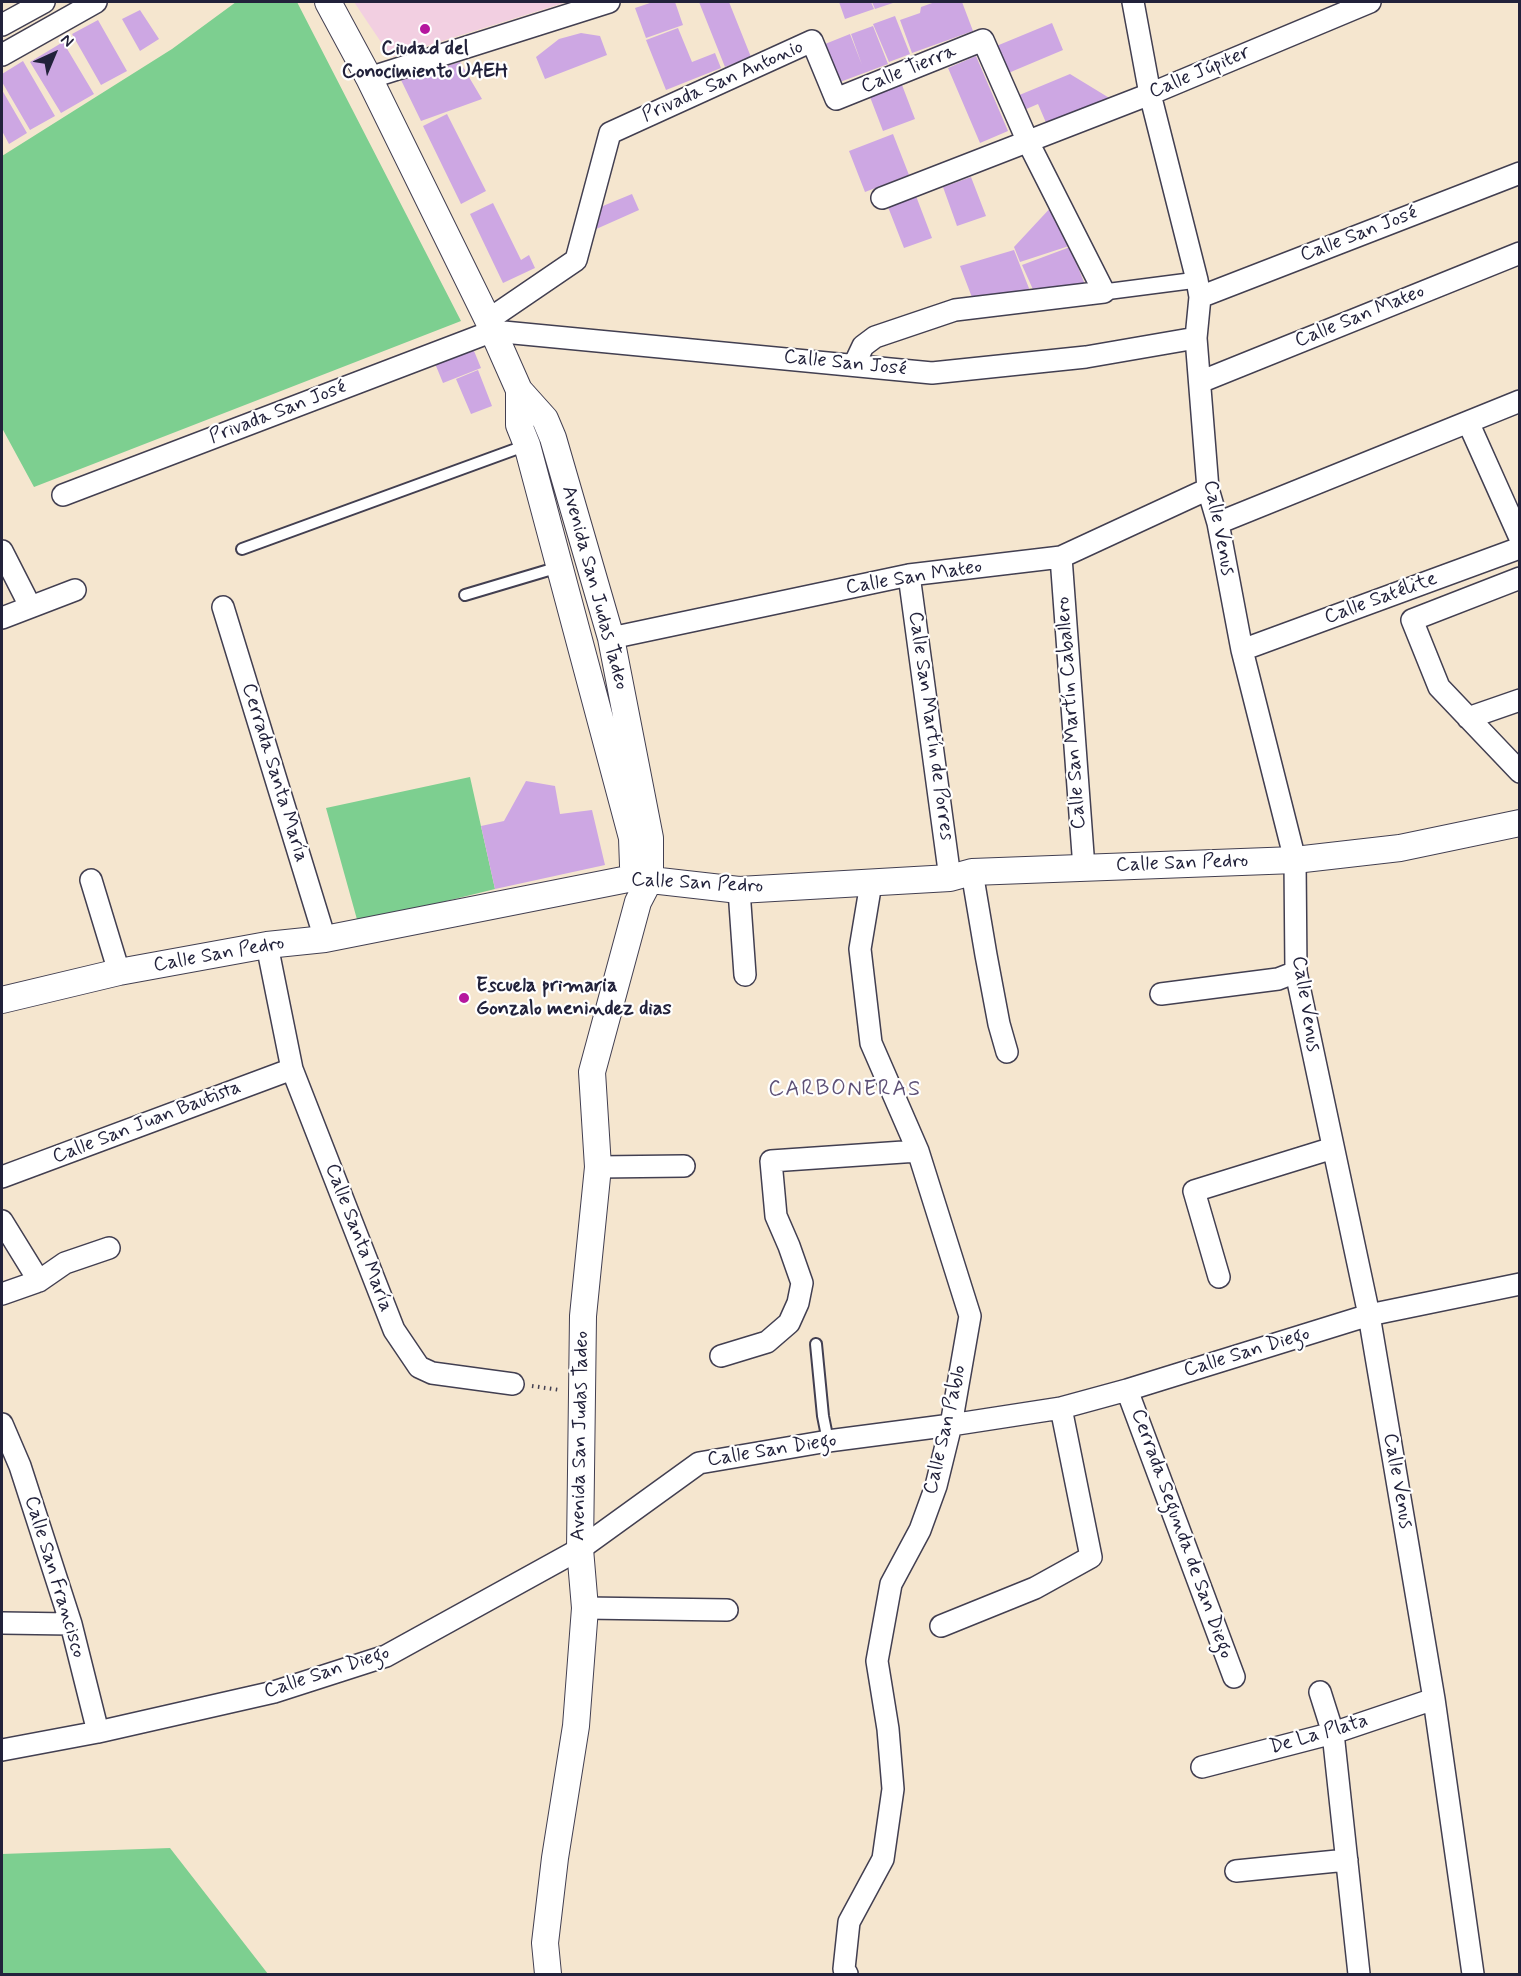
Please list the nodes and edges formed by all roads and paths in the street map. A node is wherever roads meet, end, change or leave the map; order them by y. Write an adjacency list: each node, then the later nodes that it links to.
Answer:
1 (44, 2): 7 (street)
2 (96, 2): 8 (street)
3 (328, 2): 9 (street, Avenida San Judas Tadeo)
4 (609, 2): 9 (street)
5 (1133, 2): 10 (street, Calle Venus)
6 (1370, 2): 10 (street, Calle Júpiter)
7 (2, 25)
8 (2, 55)
9 (369, 78): 18 (street, Avenida San Judas Tadeo)
10 (1150, 94): 12 (street, Calle Júpiter); 16 (street, Calle Venus)
11 (836, 99): 12 (street, Calle Tierra); 18 (street, Privada San Antonio)
12 (1028, 142): 14 (street, Calle Júpiter); 17 (street)
13 (1520, 174): 16 (street, Calle San José)
14 (882, 198)
15 (1520, 253): 21 (street, Calle San Mateo)
16 (1198, 289): 17 (street); 19 (street, Calle Venus)
17 (1104, 292): 20 (street)
18 (490, 326): 20 (street, Calle San José); 24 (street, Avenida San Judas Tadeo); 26 (street, Privada San José)
19 (1196, 338): 20 (street, Calle San José); 21 (street, Calle Venus)
20 (854, 365)
21 (1200, 382): 25 (street, Calle Venus)
22 (1520, 401): 23 (street)
23 (1468, 422): 27 (street); 28 (street)
24 (540, 441): 30 (lane); 33 (street, Avenida San Judas Tadeo); 41 (street, Avenida San Judas Tadeo)
25 (1208, 489): 27 (street, Calle Venus); 32 (street, Calle San Mateo)
26 (63, 495)
27 (1218, 523): 42 (street, Calle Venus)
28 (1520, 538)
29 (1520, 546): 42 (street, Calle Satélite)
30 (242, 549)
31 (2, 551): 38 (street)
32 (1060, 557): 34 (street, Calle San Mateo); 48 (street, Calle San Martín Caballero)
33 (560, 567): 37 (lane); 52 (street, Avenida San Judas Tadeo)
34 (909, 575): 41 (street, Calle San Mateo); 49 (street, Calle San Martín de Porres)
35 (1520, 578): 44 (street)
36 (75, 590): 38 (street)
37 (465, 595)
38 (30, 606): 40 (street)
39 (223, 607): 54 (street, Cerrada Santa María)
40 (2, 618)
41 (611, 638): 52 (street, Avenida San Judas Tadeo)
42 (1242, 650): 47 (street, Calle Venus)
43 (1520, 700): 44 (street)
44 (1468, 718): 45 (street)
45 (1520, 772)
46 (1520, 823): 47 (street, Calle San Pedro)
47 (1295, 860): 48 (street, Calle San Pedro); 57 (street, Calle Venus)
48 (1084, 868): 49 (street, Calle San Pedro)
49 (961, 875): 51 (street, Calle San Pedro); 61 (street, Calle San Martín de Porres)
50 (91, 880): 56 (street)
51 (871, 883): 53 (street, Calle San Pedro); 64 (street, Calle San Pablo)
52 (640, 887): 53 (street, Calle San Pedro); 54 (street, Calle San Pedro); 66 (street, Avenida San Judas Tadeo)
53 (739, 890): 58 (street)
54 (326, 939): 55 (street, Calle San Pedro)
55 (267, 945): 56 (street, Calle San Pedro); 62 (street, Calle Santa María)
56 (119, 972): 60 (street, Calle San Pedro)
57 (1296, 972): 59 (street); 63 (street, Calle Venus)
58 (745, 975)
59 (1161, 994)
60 (2, 1000)
61 (1007, 1052)
62 (292, 1069): 67 (street, Calle San Juan Bautista); 77 (street, Calle Santa María)
63 (1333, 1148): 70 (street); 74 (street, Calle Venus)
64 (918, 1151): 76 (street); 82 (street, Calle San Pablo)
65 (684, 1166): 66 (street)
66 (597, 1167): 79 (street, Avenida San Judas Tadeo)
67 (2, 1178)
68 (2, 1221): 71 (street)
69 (109, 1248): 71 (street)
70 (1219, 1277)
71 (39, 1281): 73 (street)
72 (1519, 1287): 74 (street, Calle San Diego)
73 (2, 1294)
74 (1369, 1315): 78 (street, Calle San Diego); 92 (street, Calle Venus)
75 (816, 1344): 83 (lane)
76 (720, 1356)
77 (513, 1384): 79 (path)
78 (1127, 1390): 80 (street, Calle San Diego); 90 (street, Cerrada Segunda de San Diego)
79 (581, 1393): 84 (street, Avenida San Judas Tadeo)
80 (1061, 1408): 82 (street, Calle San Diego); 89 (street)
81 (2, 1424): 88 (street, Calle San Francisco)
82 (951, 1425): 83 (street, Calle San Diego); 100 (street, Calle San Pablo)
83 (828, 1441): 84 (street, Calle San Diego)
84 (580, 1549): 85 (street, Avenida San Judas Tadeo); 93 (street, Calle San Diego)
85 (585, 1608): 86 (street); 99 (street, Avenida San Judas Tadeo)
86 (727, 1610)
87 (2, 1623): 88 (street)
88 (71, 1624): 93 (street, Calle San Francisco)
89 (941, 1626)
90 (1234, 1677)
91 (1320, 1692): 94 (street)
92 (1434, 1699): 94 (street, De La Plata); 102 (street, Calle Venus)
93 (98, 1732): 95 (street, Calle San Diego)
94 (1333, 1733): 96 (street, De La Plata); 97 (street)
95 (2, 1750)
96 (1202, 1767)
97 (1347, 1860): 98 (street); 101 (street)
98 (1236, 1872)
99 (548, 1974)
100 (847, 1974)
101 (1359, 1974)
102 (1473, 1974)

